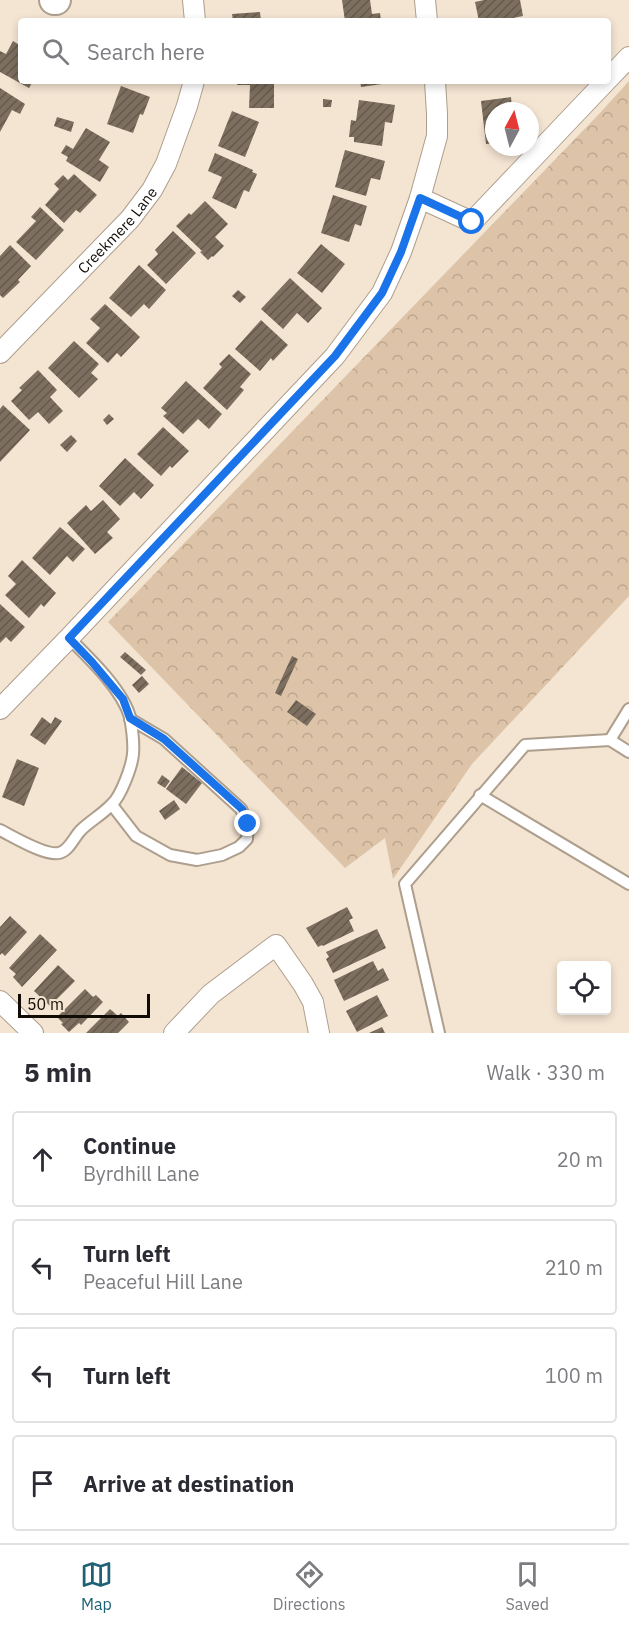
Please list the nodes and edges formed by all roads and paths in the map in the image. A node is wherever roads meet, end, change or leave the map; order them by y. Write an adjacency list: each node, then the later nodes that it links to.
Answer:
1 (193, 0): 3 (street)
2 (425, 0): 4 (street)
3 (195, 18)
4 (427, 18)
5 (629, 57): 6 (street)
6 (611, 76)
7 (193, 84): 11 (street, Creekmere Lane)
8 (435, 84): 10 (street)
9 (603, 84): 10 (street)
10 (420, 198): 12 (street)
11 (0, 353)
12 (69, 638): 13 (street); 15 (lane)
13 (0, 709)
14 (629, 710): 16 (lane)
15 (130, 718): 19 (lane); 19 (lane)
16 (610, 740): 17 (lane); 18 (lane)
17 (629, 752)
18 (480, 795): 21 (lane); 26 (lane)
19 (112, 805): 20 (lane)
20 (0, 830)
21 (629, 884)
22 (0, 1001): 23 (street)
23 (33, 1033)
24 (174, 1033): 25 (street)
25 (319, 1033)
26 (439, 1033)

